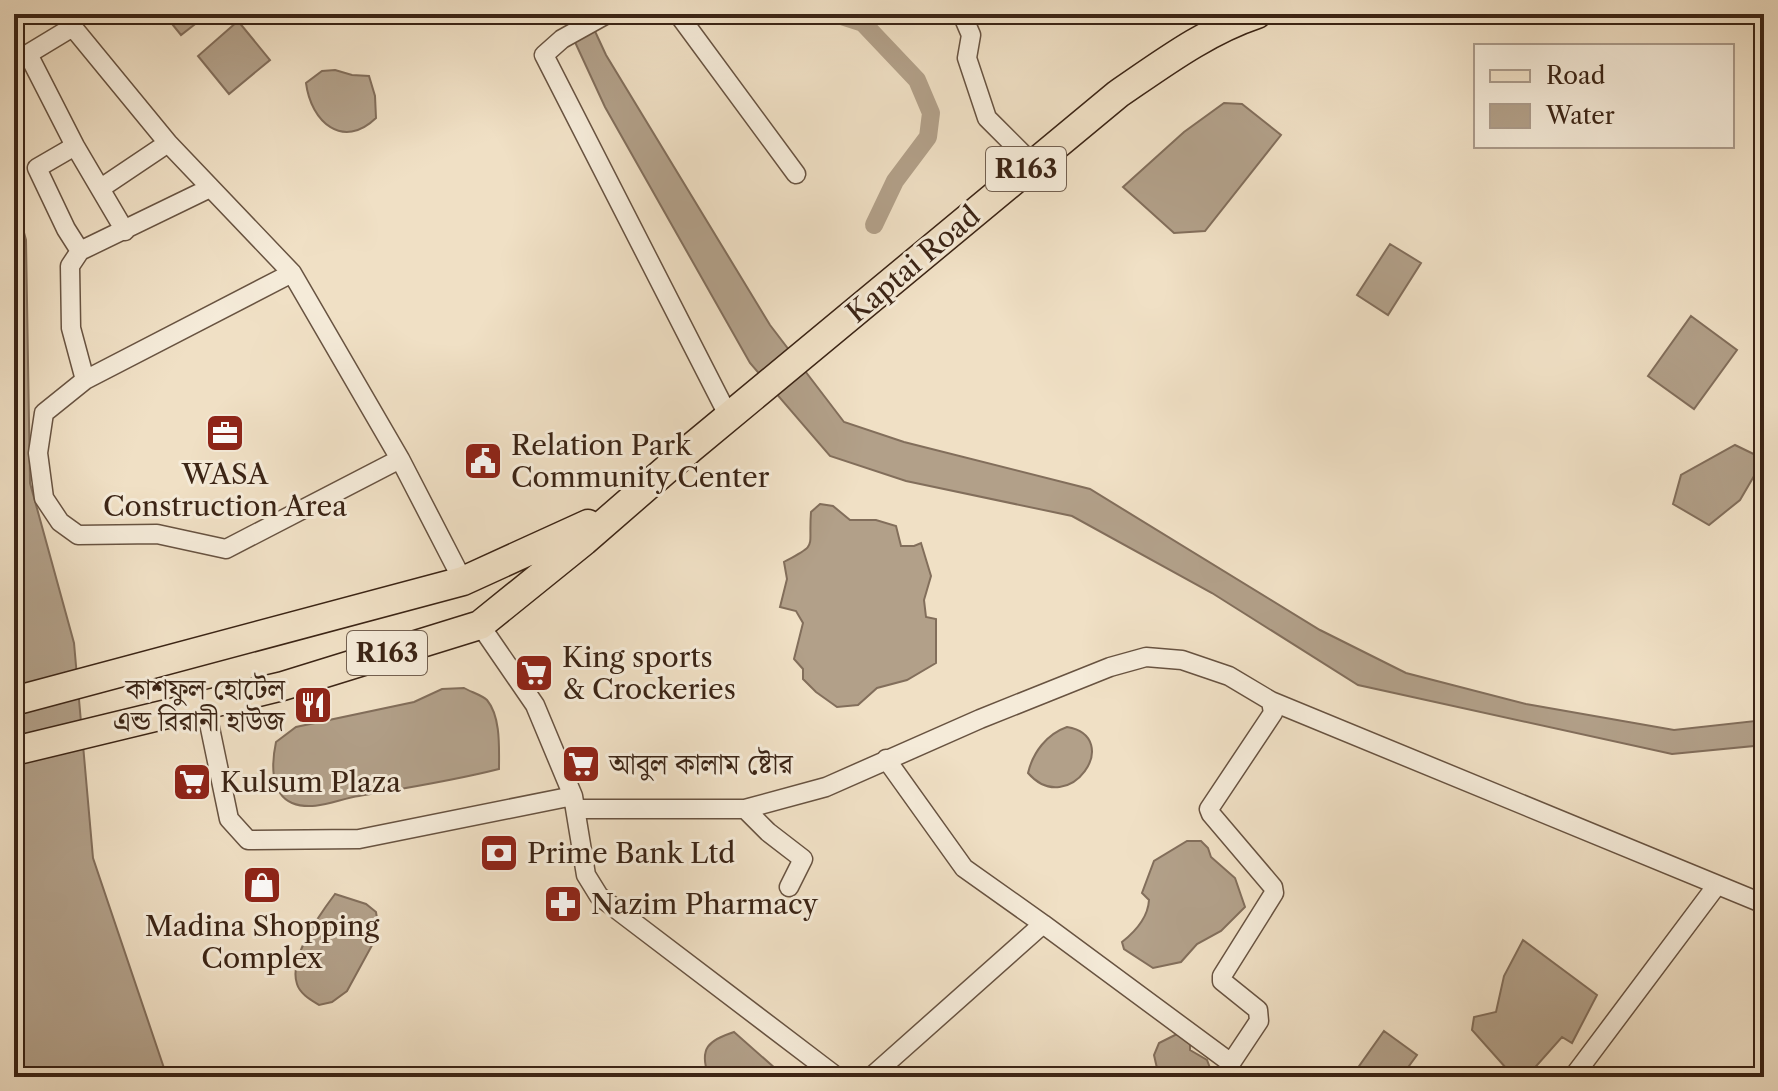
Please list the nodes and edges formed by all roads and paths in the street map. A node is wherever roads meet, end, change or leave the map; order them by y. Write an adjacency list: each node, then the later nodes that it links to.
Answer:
1 (678, 14): 9 (street)
2 (962, 14): 8 (street)
3 (1257, 14): 8 (main road, Kaptai Road / R163)
4 (604, 15): 16 (street)
5 (66, 21): 6 (street); 7 (street)
6 (168, 143): 10 (street); 11 (street)
7 (75, 146): 10 (street); 13 (street)
8 (1033, 164): 16 (main road, Kaptai Road / R163)
9 (796, 174)
10 (101, 188): 12 (street)
11 (210, 188): 12 (street); 14 (street)
12 (125, 231): 13 (street)
13 (80, 251): 15 (street)
14 (292, 273): 15 (street); 17 (street)
15 (85, 380): 17 (street)
16 (729, 417): 18 (main road, Kaptai Road / R163)
17 (400, 459): 19 (street)
18 (621, 508): 19 (main road, R163); 20 (main road, R163)
19 (463, 581): 21 (main road, R163)
20 (480, 625): 23 (main road, R163); 26 (street)
21 (14, 701)
22 (1271, 701): 25 (street); 28 (street); 32 (street)
23 (205, 704): 24 (main road, R163); 26 (street)
24 (14, 751)
25 (886, 759): 27 (street); 31 (street)
26 (574, 802): 27 (street); 33 (street)
27 (745, 809): 29 (street)
28 (1717, 885): 30 (street); 35 (street)
29 (789, 887)
30 (1764, 904)
31 (1043, 924): 32 (street); 34 (street)
32 (1226, 1070)
33 (831, 1076)
34 (871, 1077)
35 (1573, 1077)

